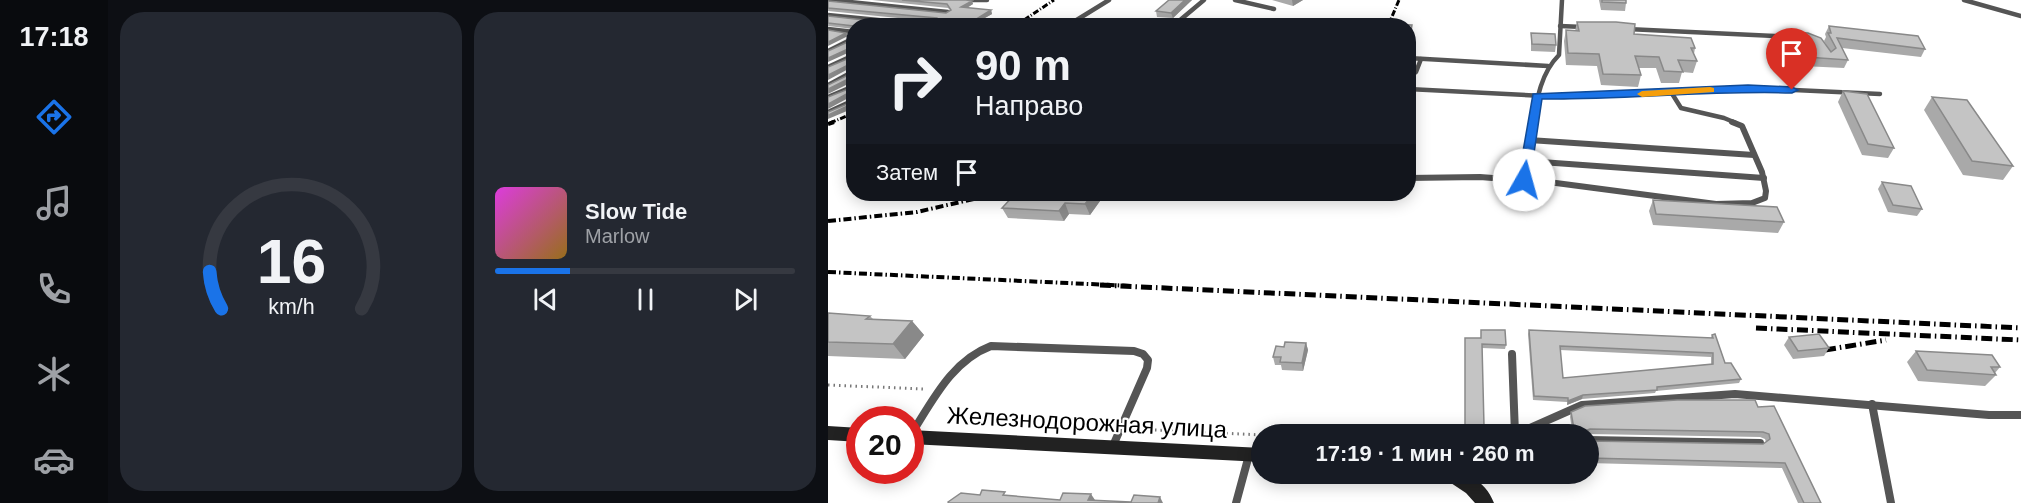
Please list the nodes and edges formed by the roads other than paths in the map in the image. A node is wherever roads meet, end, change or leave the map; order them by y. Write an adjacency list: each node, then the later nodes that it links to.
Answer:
1 (830, 0): 12 (lane)
2 (880, 0): 12 (lane)
3 (969, 0): 4 (lane)
4 (987, 0)
5 (1108, 0): 18 (lane)
6 (1204, 0): 19 (lane)
7 (1235, 0): 11 (lane)
8 (1258, 0): 11 (lane)
9 (1562, 0): 20 (lane)
10 (1964, 0): 16 (lane)
11 (1253, 3): 13 (lane)
12 (873, 4): 14 (lane)
13 (1274, 9)
14 (948, 12)
15 (828, 15): 17 (lane)
16 (2021, 16)
17 (858, 18)
18 (1080, 18)
19 (1183, 18)
20 (1560, 26): 21 (lane); 33 (lane)
21 (1590, 27)
22 (1621, 28): 27 (lane)
23 (828, 29): 24 (lane)
24 (841, 30): 25 (lane); 26 (lane)
25 (846, 31)
26 (828, 36)
27 (1806, 37)
28 (846, 42): 29 (lane)
29 (828, 51)
30 (846, 59): 34 (lane)
31 (1416, 59): 32 (lane)
32 (1421, 59): 33 (lane); 35 (lane)
33 (1548, 66): 42 (lane)
34 (828, 67)
35 (1416, 72)
36 (846, 75): 37 (lane)
37 (828, 85)
38 (846, 89): 43 (lane)
39 (1416, 89): 42 (lane)
40 (1671, 92): 41 (lane); 42 (lane); 47 (lane)
41 (1880, 94)
42 (1537, 96): 46 (lane)
43 (828, 97)
44 (846, 104): 45 (lane)
45 (828, 112)
46 (1529, 140): 47 (lane); 48 (lane)
47 (1754, 155): 50 (lane)
48 (1527, 162): 50 (lane); 51 (lane)
49 (1416, 178): 51 (lane)
50 (1764, 178): 51 (lane)
51 (1524, 180)
52 (1512, 354): 56 (lane)
53 (1872, 404): 54 (lane); 57 (lane); 69 (lane)
54 (2021, 415)
55 (924, 416): 63 (lane)
56 (1514, 424)
57 (1539, 424)
58 (829, 434): 59 (main road)
59 (846, 435)
60 (924, 438): 63 (main road, Железнодорожная улица)
61 (1599, 440): 62 (lane)
62 (1760, 443)
63 (1112, 448): 64 (main road, Железнодорожная улица)
64 (1251, 455)
65 (1251, 465): 67 (lane)
66 (1478, 484): 68 (main road)
67 (1236, 503)
68 (1486, 503)
69 (1891, 503)

